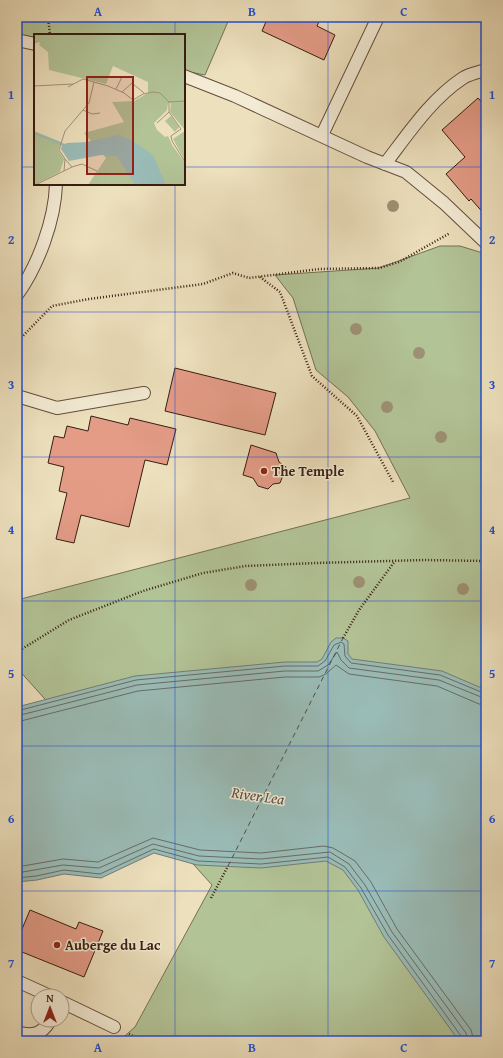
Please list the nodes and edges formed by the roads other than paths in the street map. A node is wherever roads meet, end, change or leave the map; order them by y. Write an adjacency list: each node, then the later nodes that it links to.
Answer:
1 (378, 17): 6 (lane)
2 (17, 40): 3 (lane)
3 (34, 44)
4 (486, 70): 7 (lane)
5 (185, 76): 6 (lane)
6 (322, 135): 7 (lane)
7 (385, 164): 9 (lane)
8 (56, 185): 10 (lane)
9 (486, 243)
10 (17, 295)
11 (144, 393): 12 (lane)
12 (17, 396)
13 (17, 981): 14 (lane)
14 (32, 988)
15 (70, 1006): 16 (lane)
16 (114, 1027)
17 (45, 1028): 18 (lane)
18 (17, 1032)

